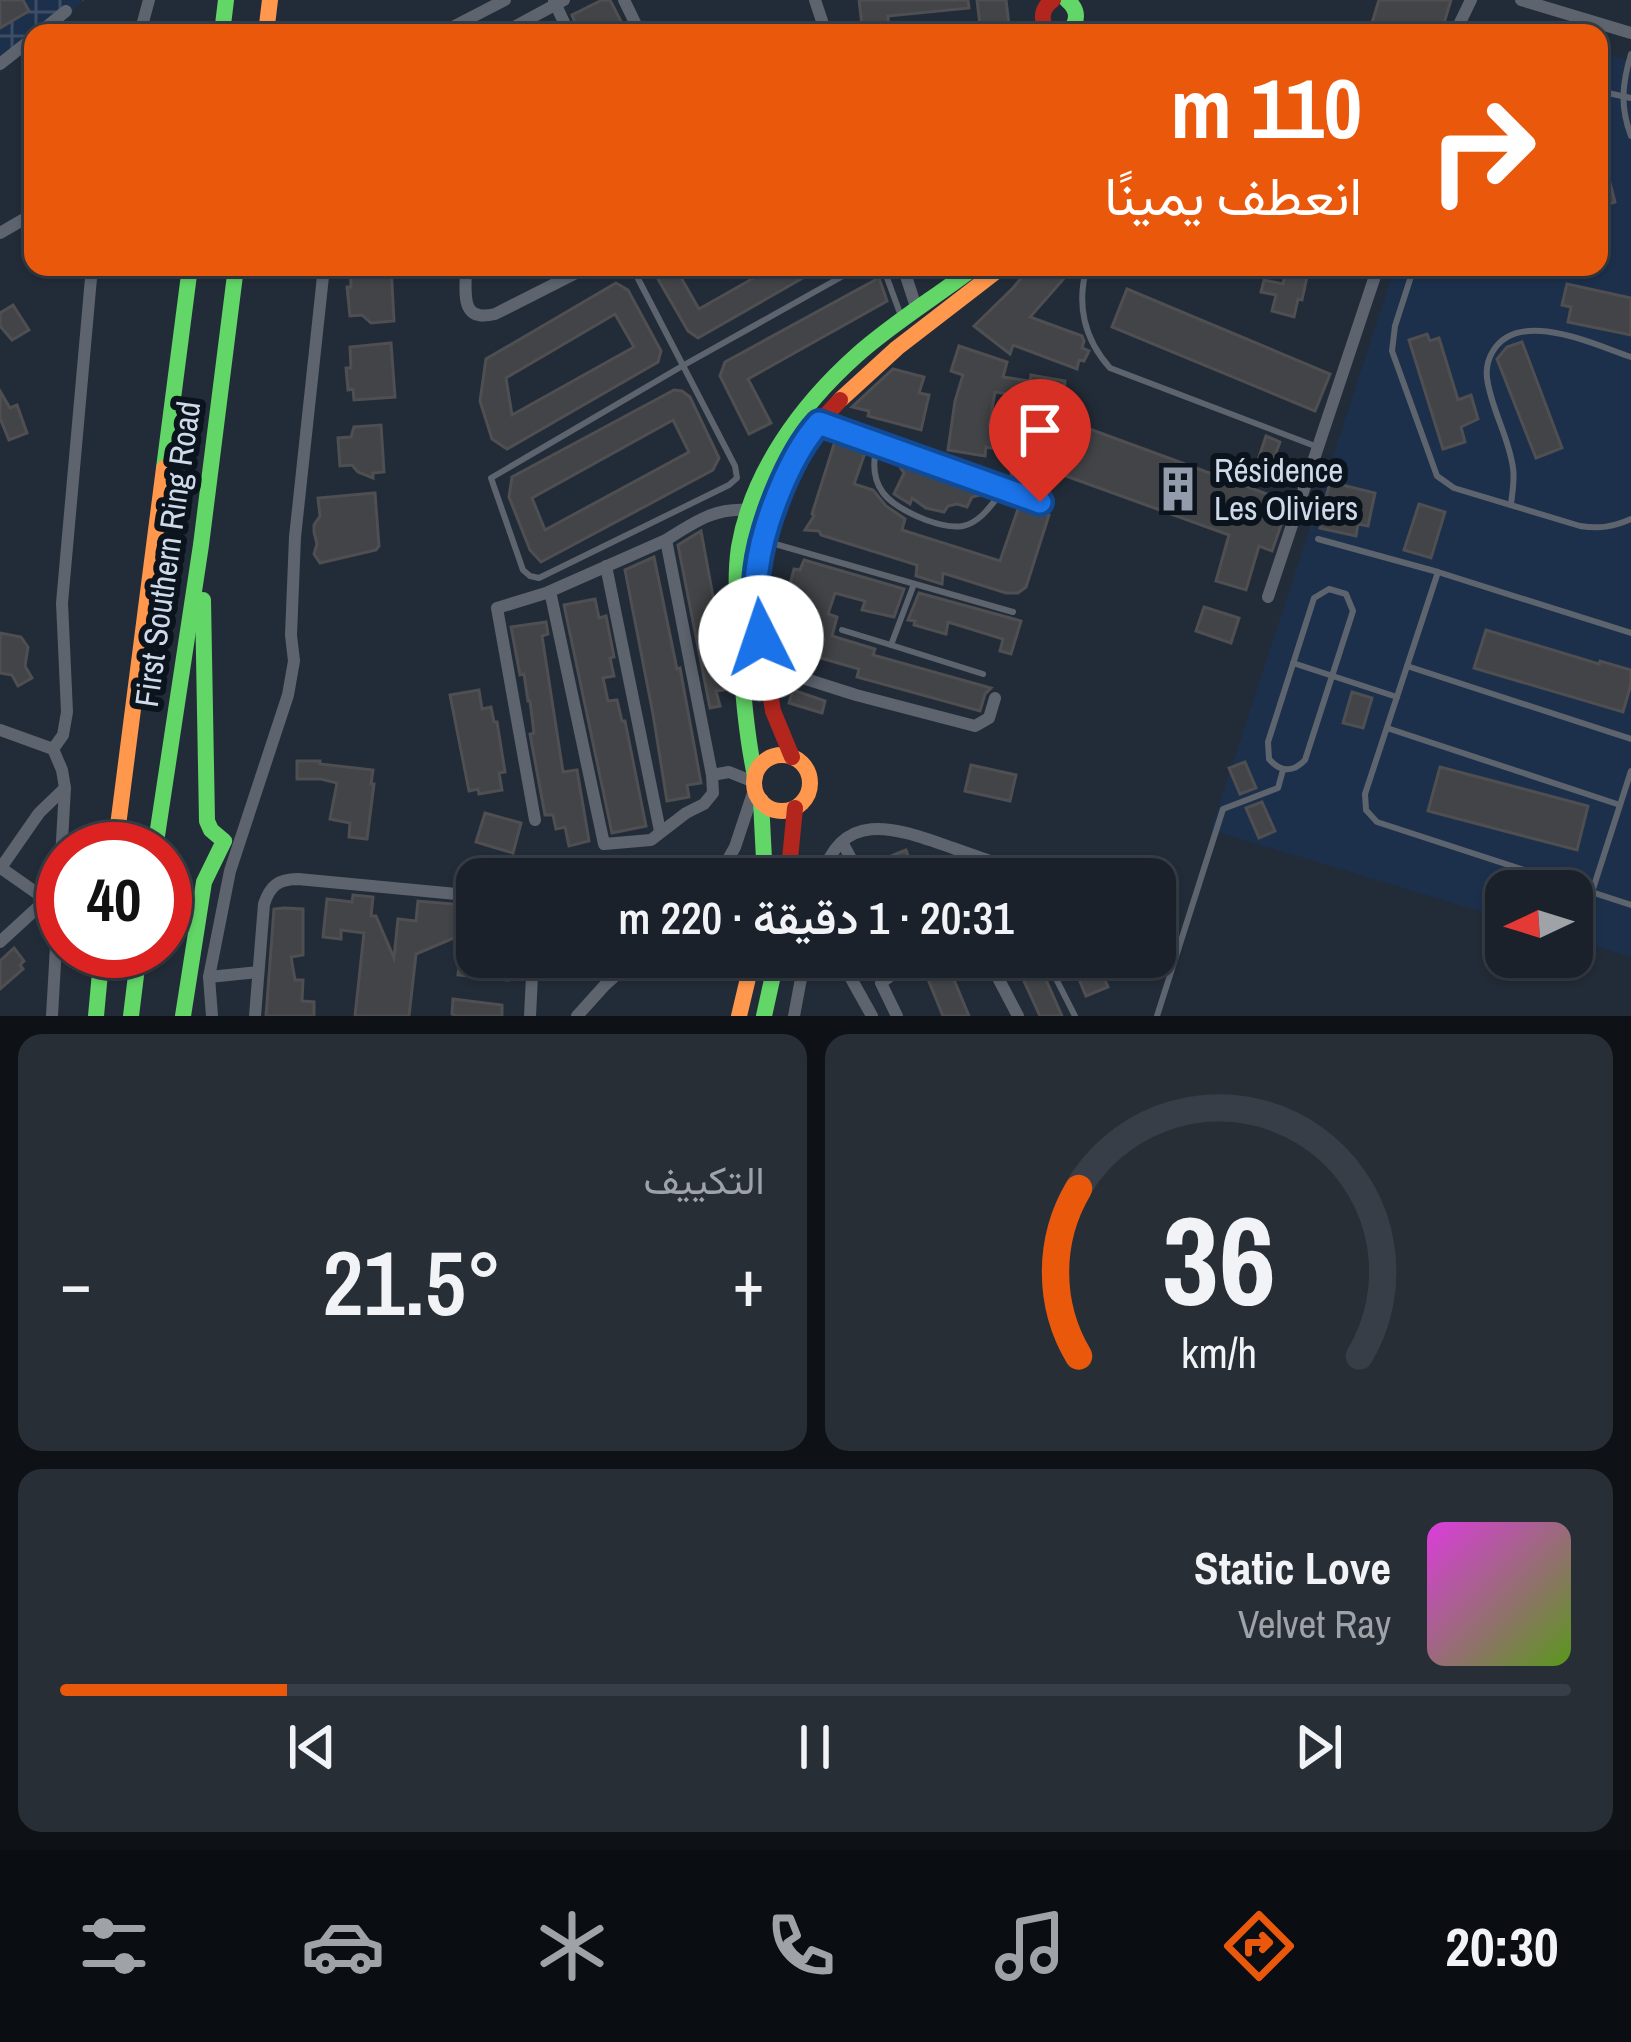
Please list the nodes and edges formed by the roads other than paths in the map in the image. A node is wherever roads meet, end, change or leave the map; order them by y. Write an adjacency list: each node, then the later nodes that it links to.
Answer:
1 (505, 0): 8 (street)
2 (1053, 0): 6 (main road)
3 (1521, 0): 10 (street)
4 (558, 2): 9 (street)
5 (66, 11): 7 (street)
6 (1045, 21)
7 (50, 24)
8 (458, 24)
9 (519, 24)
10 (1599, 24)
11 (24, 45): 13 (street)
12 (1631, 54): 14 (lane)
13 (0, 64)
14 (1627, 98): 15 (lane)
15 (1631, 136)
16 (91, 276): 65 (street)
17 (189, 276): 76 (main road, First Southern Ring Road)
18 (235, 276): 45 (main road, First Southern Ring Road)
19 (323, 276): 80 (street)
20 (466, 276): 21 (street)
21 (573, 276)
22 (633, 276): 33 (lane)
23 (843, 276): 33 (lane)
24 (888, 276): 31 (lane)
25 (904, 276): 31 (street)
26 (963, 276): 31 (main road)
27 (990, 276): 34 (main road)
28 (1085, 276): 36 (lane)
29 (1375, 276): 36 (street)
30 (1411, 276): 39 (lane)
31 (910, 315): 40 (main road)
32 (1631, 357): 39 (lane)
33 (684, 365): 33 (lane)
34 (819, 423): 35 (lane); 44 (main road)
35 (877, 444): 37 (lane); 37 (lane)
36 (1318, 447): 50 (street)
37 (1004, 489): 38 (lane)
38 (1040, 502)
39 (1511, 505): 41 (lane)
40 (748, 510): 43 (street); 70 (main road)
41 (1631, 519)
42 (1318, 539): 47 (lane)
43 (665, 540): 46 (street); 69 (street)
44 (765, 541): 48 (lane); 56 (main road)
45 (201, 545): 77 (main road, First Southern Ring Road); 80 (main road)
46 (606, 566): 49 (street); 78 (street)
47 (1438, 572): 53 (lane); 57 (lane)
48 (914, 584): 51 (lane); 54 (lane)
49 (550, 591): 74 (street); 78 (street)
50 (1268, 597)
51 (1013, 612)
52 (842, 630): 54 (lane)
53 (1631, 634)
54 (891, 645): 58 (lane)
55 (1293, 663): 59 (lane); 59 (lane); 67 (lane)
56 (765, 666): 61 (street); 66 (main road)
57 (1407, 666): 60 (lane); 64 (lane)
58 (983, 674)
59 (1332, 676): 60 (lane); 67 (lane)
60 (1397, 697): 62 (lane)
61 (995, 698)
62 (1387, 728): 72 (lane); 88 (lane)
63 (0, 730): 65 (street)
64 (1631, 739)
65 (53, 749): 71 (street)
66 (792, 758): 70 (main road); 73 (main road)
67 (1282, 770): 127 (lane)
68 (1631, 771): 72 (lane)
69 (712, 775): 70 (street); 78 (street)
70 (756, 786): 73 (main road); 81 (street); 82 (main road)
71 (65, 788): 75 (street); 87 (street)
72 (1620, 805): 89 (lane)
73 (795, 808): 83 (main road)
74 (535, 820)
75 (64, 822)
76 (118, 822)
77 (159, 822)
78 (660, 832)
79 (842, 842): 84 (street); 85 (street); 86 (street)
80 (230, 844): 97 (street); 115 (main road)
81 (729, 858)
82 (763, 858)
83 (790, 858)
84 (830, 858)
85 (851, 858)
86 (973, 858)
87 (0, 869): 91 (street)
88 (1524, 870)
89 (1593, 889)
90 (1593, 892): 93 (lane)
91 (36, 893)
92 (456, 894): 96 (street)
93 (1631, 905)
94 (36, 911): 95 (street)
95 (0, 942)
96 (258, 972): 97 (street); 117 (street)
97 (209, 976): 116 (street)
98 (55, 978): 112 (street)
99 (98, 978): 113 (main road)
100 (137, 978): 114 (main road)
101 (532, 978): 118 (street)
102 (613, 978): 119 (street)
103 (745, 978): 111 (street)
104 (748, 978): 111 (main road)
105 (772, 978): 121 (main road)
106 (801, 978): 122 (street)
107 (851, 978): 123 (street)
108 (888, 978): 124 (street)
109 (997, 978): 125 (street)
110 (1056, 978): 126 (lane)
111 (746, 987): 120 (main road)
112 (52, 1016)
113 (94, 1016)
114 (135, 1016)
115 (183, 1016)
116 (212, 1016)
117 (255, 1016)
118 (530, 1016)
119 (577, 1016)
120 (739, 1016)
121 (764, 1016)
122 (794, 1016)
123 (872, 1016)
124 (897, 1016)
125 (1018, 1016)
126 (1075, 1016)
127 (1157, 1016)

